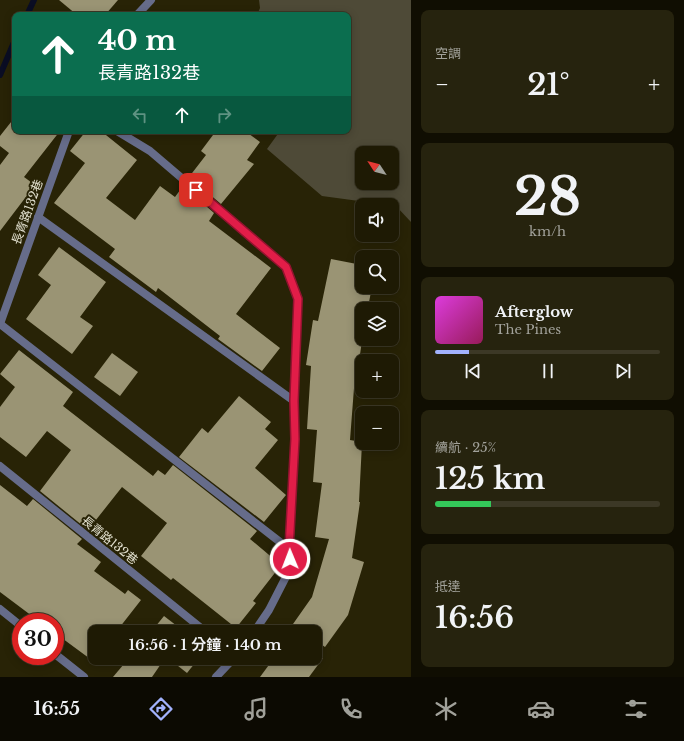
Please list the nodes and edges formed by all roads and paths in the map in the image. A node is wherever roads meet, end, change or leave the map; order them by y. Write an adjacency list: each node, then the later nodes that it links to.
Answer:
1 (151, 0): 2 (street)
2 (140, 12)
3 (68, 134): 5 (street, 長青路132巷)
4 (121, 134): 7 (street)
5 (38, 217): 6 (street, 長青路132巷); 7 (street)
6 (0, 324): 9 (street)
7 (294, 401): 9 (street)
8 (0, 466): 12 (street, 長青路132巷)
9 (289, 549): 13 (street)
10 (0, 609): 11 (street)
11 (12, 619)
12 (197, 625)
13 (259, 625)
14 (64, 661): 16 (street)
15 (227, 665): 17 (street)
16 (84, 677)
17 (216, 677)

